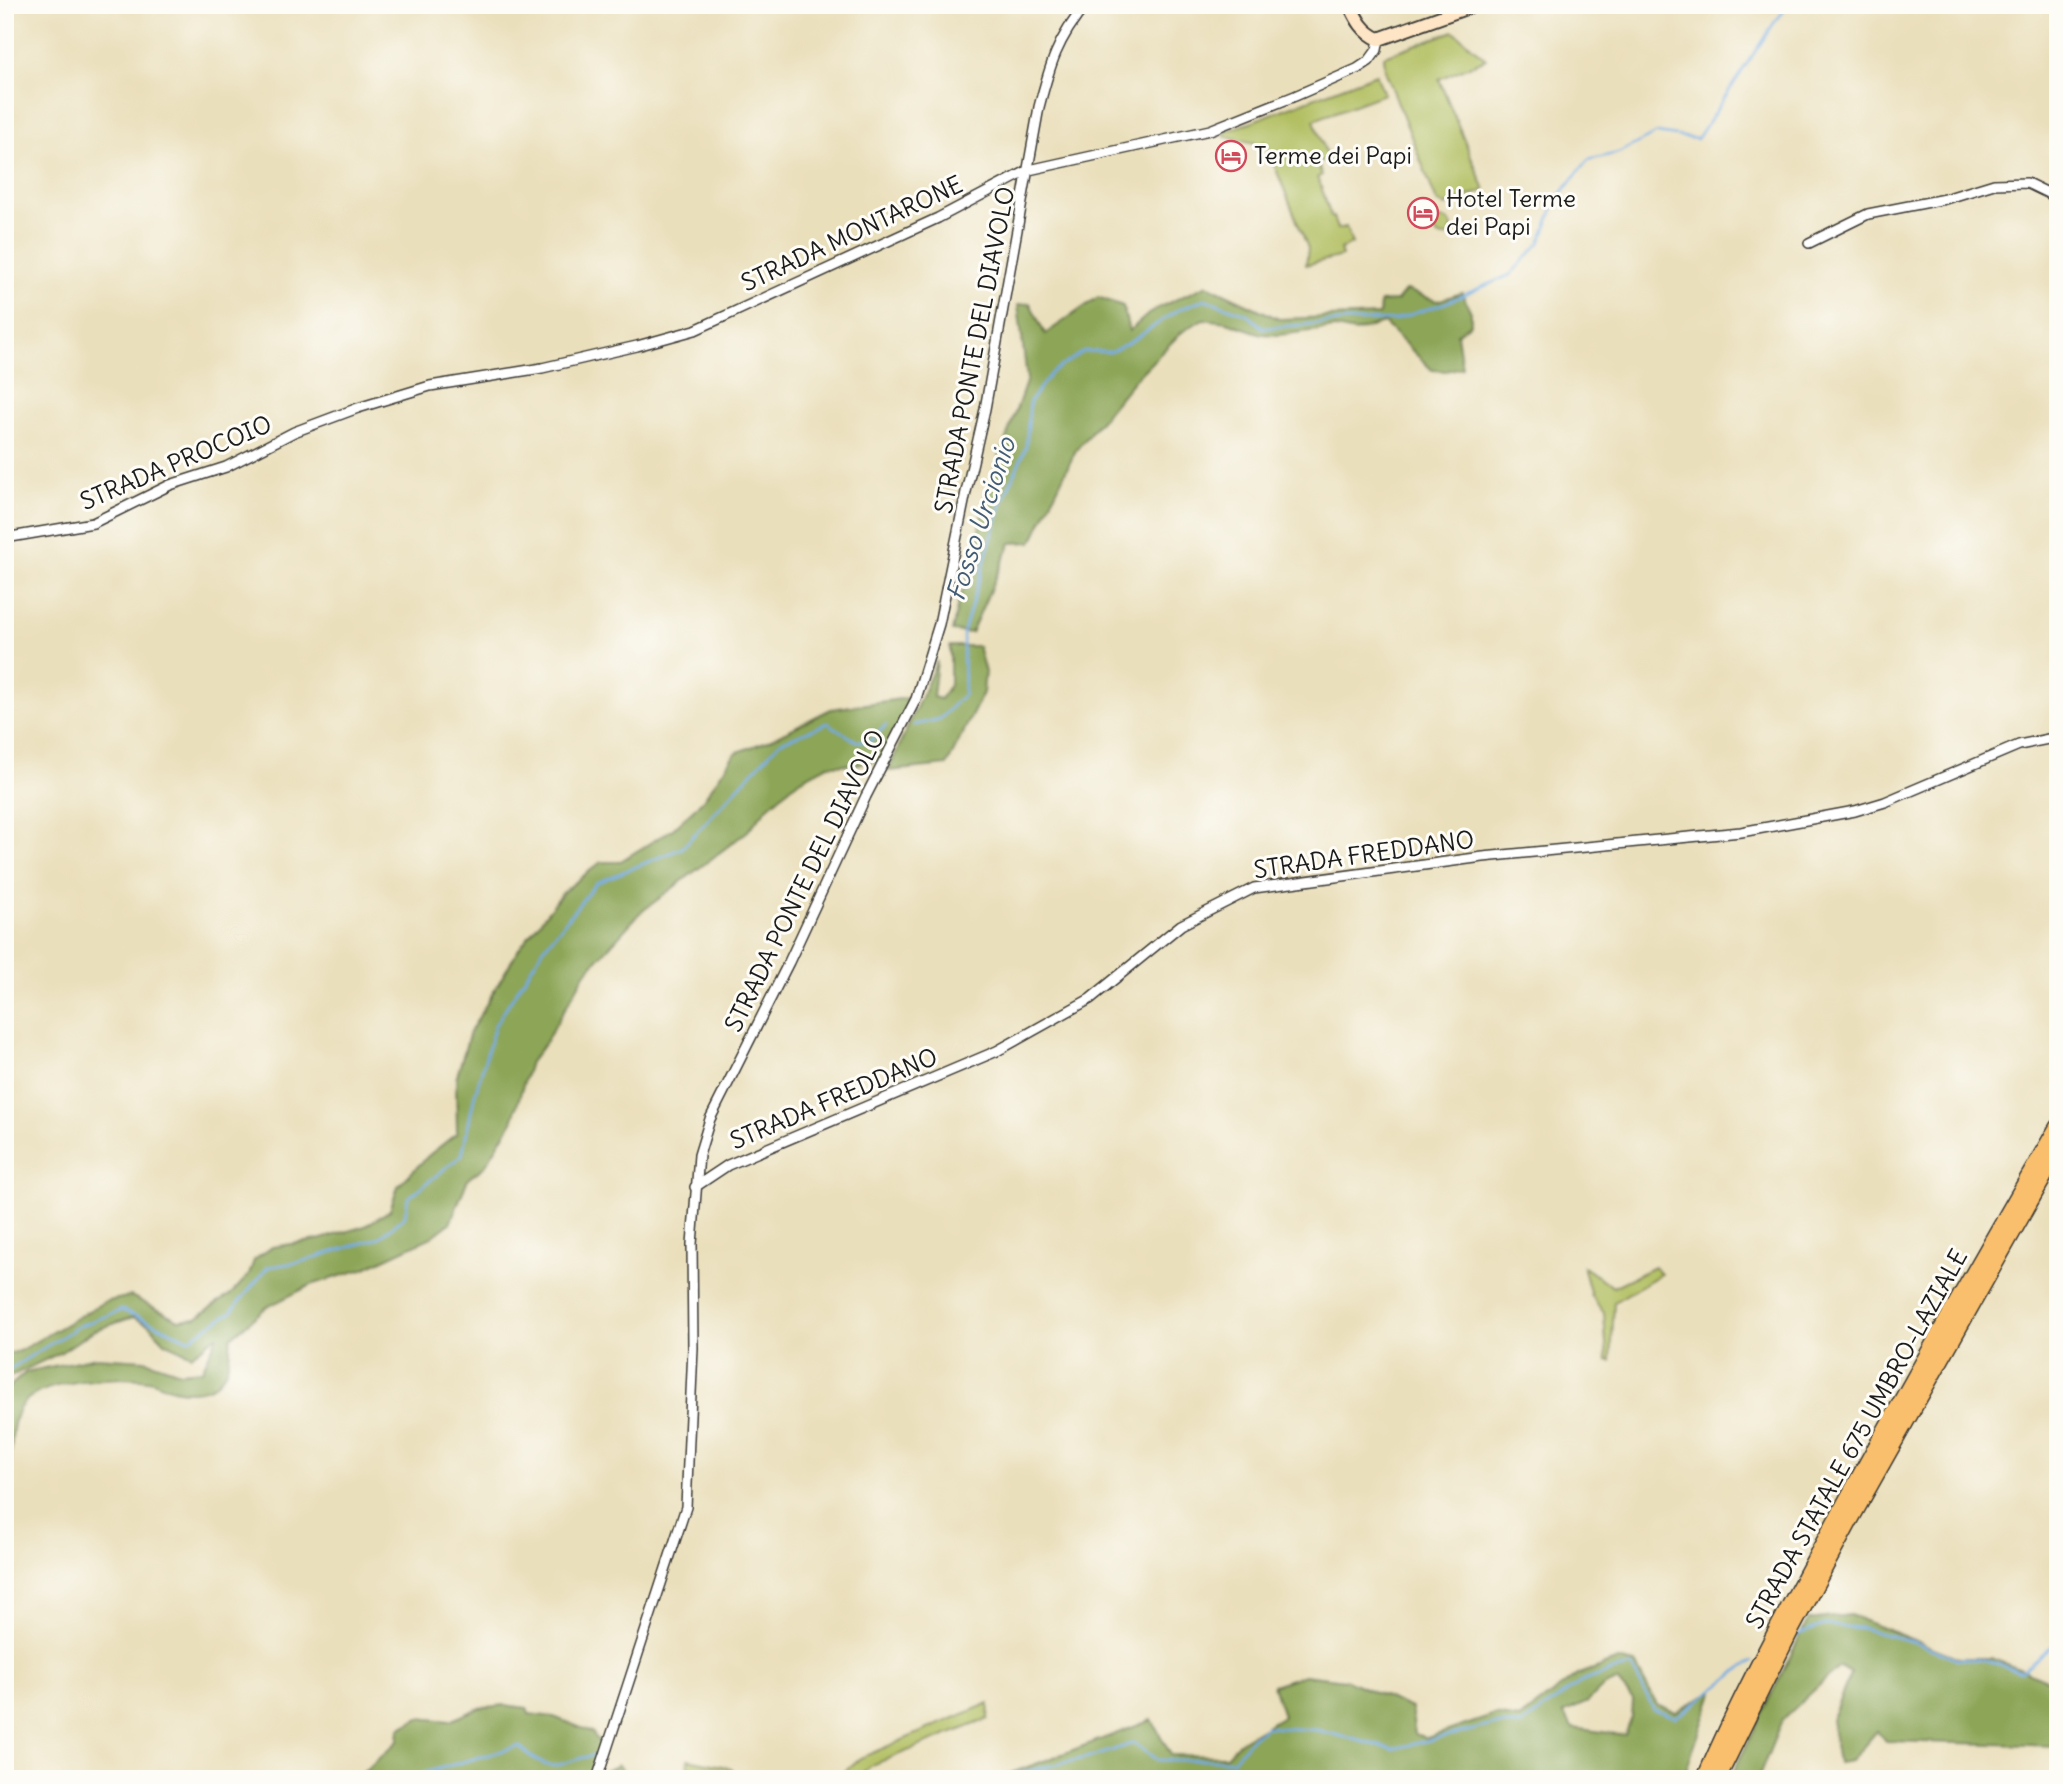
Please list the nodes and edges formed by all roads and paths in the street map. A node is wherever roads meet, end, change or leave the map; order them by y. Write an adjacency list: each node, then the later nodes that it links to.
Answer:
1 (1086, 5): 5 (street, STRADA PONTE DEL DIAVOLO)
2 (1350, 5): 4 (street)
3 (1474, 5): 4 (street)
4 (1379, 39): 5 (street, STRADA MONTARONE)
5 (1029, 170): 8 (street, STRADA MONTARONE); 13 (street, STRADA PONTE DEL DIAVOLO)
6 (2058, 198): 7 (street)
7 (1809, 243)
8 (358, 408): 9 (street, STRADA PROCOIO)
9 (5, 538)
10 (2058, 737): 13 (street, STRADA FREDDANO)
11 (2058, 1127): 14 (highway, STRADA STATALE 675 UMBRO-LAZIALE)
12 (2058, 1151): 14 (highway, STRADA STATALE 675 UMBRO-LAZIALE)
13 (695, 1187): 16 (street, STRADA PONTE DEL DIAVOLO)
14 (1901, 1414): 15 (highway, STRADA STATALE 675 UMBRO-LAZIALE)
15 (1712, 1778)
16 (597, 1779)

